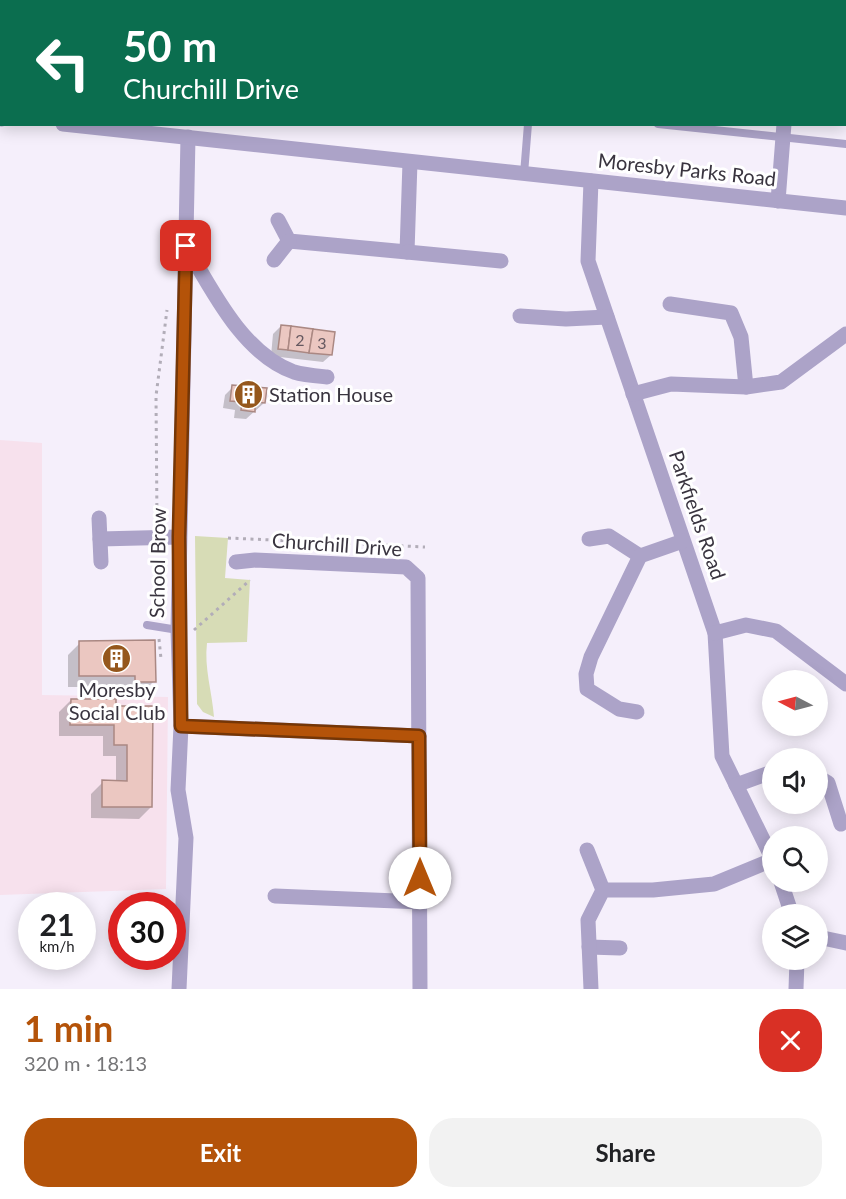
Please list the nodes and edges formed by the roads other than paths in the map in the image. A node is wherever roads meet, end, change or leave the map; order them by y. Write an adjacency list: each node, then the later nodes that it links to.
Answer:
1 (82, 126): 5 (street, Moresby Parks Road)
2 (528, 126): 8 (lane)
3 (694, 126): 4 (lane)
4 (784, 131): 6 (lane); 10 (street)
5 (188, 137): 7 (street, Moresby Parks Road); 14 (street, School Brow)
6 (846, 144)
7 (410, 162): 8 (street, Moresby Parks Road); 15 (street)
8 (524, 174): 9 (street, Moresby Parks Road)
9 (591, 181): 10 (street, Moresby Parks Road); 20 (street, Parkfields Road)
10 (778, 201): 11 (street, Moresby Parks Road)
11 (846, 208)
12 (278, 220): 13 (street)
13 (289, 241): 15 (street); 16 (street)
14 (186, 246): 22 (street); 26 (street, School Brow)
15 (407, 252): 17 (street)
16 (274, 260)
17 (501, 261)
18 (670, 304): 23 (street)
19 (520, 316): 20 (street)
20 (607, 316): 24 (street, Parkfields Road)
21 (846, 334): 23 (street)
22 (327, 377)
23 (746, 387): 24 (street)
24 (633, 394): 29 (street, Parkfields Road)
25 (99, 518): 27 (street)
26 (179, 537): 27 (street); 35 (street, School Brow)
27 (100, 539): 31 (street)
28 (589, 539): 30 (street)
29 (683, 541): 30 (street); 34 (street, Parkfields Road)
30 (640, 556): 37 (street)
31 (101, 562)
32 (236, 562): 39 (street, Churchill Drive)
33 (147, 625): 35 (lane)
34 (715, 633): 36 (street); 42 (street, Parkfields Road)
35 (179, 637): 38 (street, School Brow)
36 (846, 684)
37 (636, 712)
38 (181, 726): 39 (street); 56 (street, School Brow)
39 (419, 736): 49 (street, Churchill Drive)
40 (762, 776): 42 (street)
41 (828, 783): 43 (street)
42 (736, 785): 44 (street, Parkfields Road)
43 (842, 824)
44 (762, 838)
45 (587, 850): 47 (street)
46 (762, 863): 47 (street)
47 (603, 890): 52 (street)
48 (275, 896): 49 (street)
49 (421, 902): 57 (street, Churchill Drive)
50 (828, 939): 51 (street)
51 (846, 943)
52 (589, 947): 53 (street); 55 (street)
53 (620, 948)
54 (797, 970): 58 (street)
55 (591, 988)
56 (179, 989)
57 (420, 989)
58 (796, 989)

